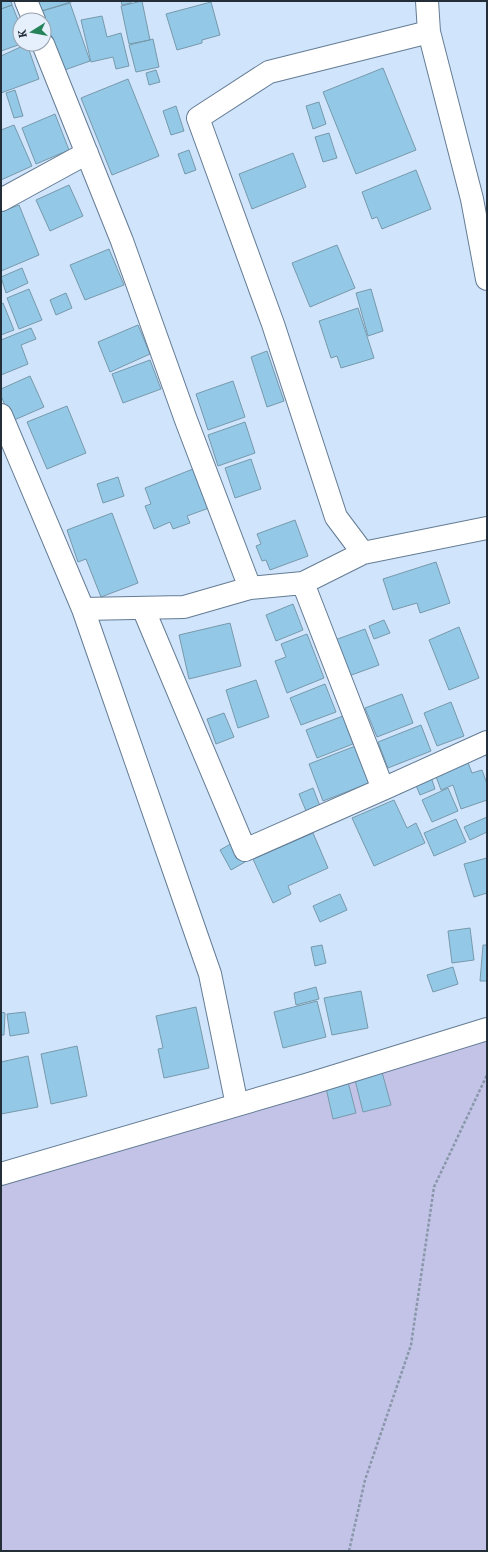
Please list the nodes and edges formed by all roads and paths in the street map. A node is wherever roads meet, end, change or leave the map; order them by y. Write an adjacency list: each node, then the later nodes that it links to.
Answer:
1 (26, 1): 3 (street)
2 (427, 1): 4 (street)
3 (31, 12)
4 (429, 32): 8 (street); 11 (street)
5 (46, 52): 6 (street)
6 (87, 153): 7 (street); 13 (street)
7 (1, 200)
8 (487, 279)
9 (1, 415): 15 (street)
10 (487, 528): 11 (street)
11 (363, 553): 12 (street)
12 (303, 583): 13 (street); 17 (street)
13 (250, 588): 14 (street)
14 (143, 608): 15 (street); 17 (street)
15 (83, 609): 20 (street)
16 (487, 742): 17 (street)
17 (383, 789)
18 (487, 1029): 20 (street)
19 (487, 1075): 22 (path)
20 (238, 1105): 21 (street)
21 (1, 1174)
22 (349, 1551)

